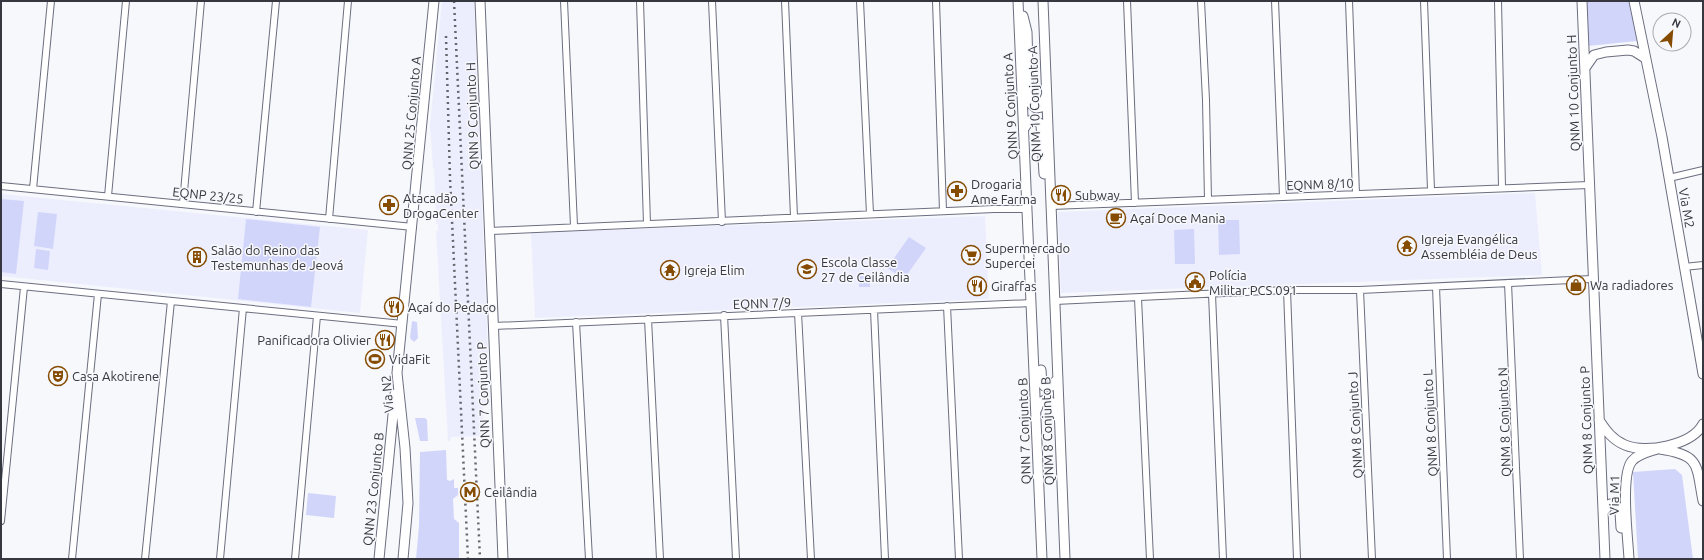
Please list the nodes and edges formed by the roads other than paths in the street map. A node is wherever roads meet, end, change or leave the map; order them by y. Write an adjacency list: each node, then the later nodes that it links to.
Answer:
1 (51, 1): 33 (street)
2 (126, 1): 36 (street)
3 (201, 1): 39 (street)
4 (276, 1): 44 (street)
5 (348, 1): 47 (street)
6 (434, 1): 52 (main road, QNN 25 Conjunto A)
7 (480, 1): 53 (main road, QNN 9 Conjunto H)
8 (564, 1): 51 (street)
9 (640, 1): 50 (street)
10 (712, 1): 49 (street)
11 (785, 1): 46 (street)
12 (860, 1): 45 (street)
13 (936, 1): 43 (street)
14 (1019, 1): 26 (main road); 27 (main road, QNN 9 Conjunto A)
15 (1043, 1): 26 (main road, QNM 10 Conjunto A)
16 (1127, 1): 40 (street)
17 (1201, 1): 38 (street)
18 (1275, 1): 37 (street)
19 (1349, 1): 35 (street)
20 (1424, 1): 34 (street)
21 (1498, 1): 32 (street)
22 (1582, 1): 25 (main road, QNM 10 Conjunto H)
23 (1634, 1): 24 (main road, Via M2)
24 (1644, 58): 25 (main road); 29 (main road, Via M2)
25 (1585, 68): 30 (main road, QNM 10 Conjunto H)
26 (1047, 93): 41 (main road, QNM 10 Conjunto A)
27 (1025, 127): 42 (main road, QNN 9 Conjunto A); 48 (main road)
28 (1703, 170): 29 (street)
29 (1669, 178): 55 (main road, Via M2)
30 (1589, 184): 32 (street, EQNM 8/10); 56 (main road)
31 (1, 186): 33 (street, EQNP 23/25)
32 (1502, 187): 34 (street, EQNM 8/10)
33 (33, 189): 36 (street, EQNP 23/25)
34 (1431, 190): 35 (street, EQNM 8/10)
35 (1356, 194): 37 (street, EQNM 8/10)
36 (108, 196): 39 (street, EQNP 23/25)
37 (1283, 197): 38 (street, EQNM 8/10)
38 (1208, 200): 40 (street, EQNM 8/10)
39 (182, 203): 44 (street, EQNP 23/25)
40 (1135, 203): 41 (street, EQNM 8/10)
41 (1051, 206): 48 (main road, QNM 10 Conjunto A)
42 (1027, 209): 43 (street); 69 (main road, QNN 9 Conjunto A)
43 (943, 211): 45 (street)
44 (256, 212): 47 (street, EQNP 23/25)
45 (870, 214): 46 (street)
46 (794, 217): 49 (street)
47 (329, 219): 52 (street, EQNP 23/25)
48 (1052, 220): 67 (main road, QNM 8 Conjunto B)
49 (722, 222): 50 (street)
50 (647, 224): 51 (street)
51 (574, 226): 53 (street)
52 (413, 227): 77 (main road, Via N2)
53 (490, 231): 78 (main road, QNN 7 Conjunto P)
54 (1703, 265): 55 (street)
55 (1684, 267): 80 (main road, Via M2)
56 (1592, 280): 57 (street); 83 (main road, QNM 8 Conjunto P)
57 (1508, 283): 60 (street); 110 (street, QNM 8 Conjunto N)
58 (1, 284): 59 (street)
59 (24, 286): 63 (street); 89 (street)
60 (1436, 287): 62 (street); 109 (street, QNM 8 Conjunto L)
61 (1287, 290): 62 (street); 64 (street); 107 (street)
62 (1360, 290): 108 (street, QNM 8 Conjunto J)
63 (98, 294): 66 (street); 90 (street)
64 (1212, 294): 65 (street); 106 (street)
65 (1138, 298): 67 (street); 105 (street)
66 (171, 301): 70 (street); 91 (street)
67 (1055, 301): 81 (main road, QNM 8 Conjunto B)
68 (947, 306): 69 (street, EQNN 7/9); 71 (street, EQNN 7/9); 102 (street)
69 (1032, 306): 81 (main road); 82 (main road, QNN 7 Conjunto B)
70 (243, 308): 73 (street); 92 (street)
71 (874, 310): 72 (street, EQNN 7/9); 101 (street)
72 (798, 313): 74 (street, EQNN 7/9); 100 (street)
73 (317, 316): 77 (street); 93 (street)
74 (724, 316): 75 (street, EQNN 7/9); 99 (street)
75 (648, 319): 76 (street, EQNN 7/9); 98 (street)
76 (576, 322): 78 (street, EQNN 7/9); 97 (street)
77 (403, 324): 79 (main road, Via N2)
78 (494, 326): 96 (main road, QNN 7 Conjunto P)
79 (397, 373): 94 (main road, QNN 23 Conjunto B); 95 (main road, Via N2)
80 (1703, 374)
81 (1058, 378): 86 (main road, QNM 8 Conjunto B)
82 (1037, 409): 86 (main road); 103 (main road, QNN 7 Conjunto B)
83 (1598, 419): 85 (main road); 88 (main road, QNM 8 Conjunto P)
84 (1703, 424): 85 (main road, Via M1)
85 (1657, 449): 87 (main road); 112 (main road, Via M1)
86 (1062, 498): 104 (main road, QNM 8 Conjunto B)
87 (1703, 501)
88 (1604, 511): 111 (main road, QNM 8 Conjunto P); 112 (main road)
89 (1, 521)
90 (72, 559)
91 (145, 559)
92 (220, 559)
93 (295, 559)
94 (379, 559)
95 (403, 559)
96 (503, 559)
97 (589, 559)
98 (660, 559)
99 (736, 559)
100 (811, 559)
101 (884, 559)
102 (958, 559)
103 (1042, 559)
104 (1065, 559)
105 (1150, 559)
106 (1223, 559)
107 (1297, 559)
108 (1372, 559)
109 (1447, 559)
110 (1520, 559)
111 (1605, 559)
112 (1628, 559)

